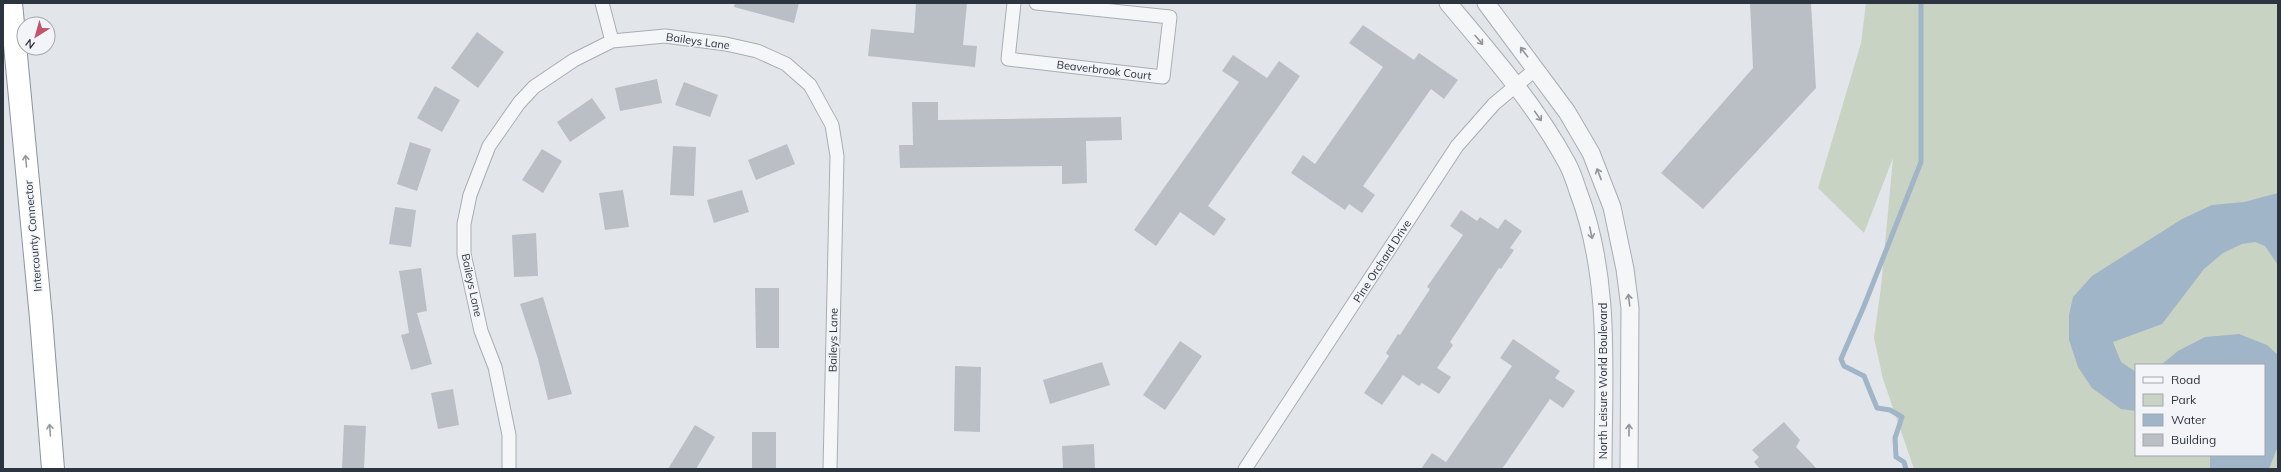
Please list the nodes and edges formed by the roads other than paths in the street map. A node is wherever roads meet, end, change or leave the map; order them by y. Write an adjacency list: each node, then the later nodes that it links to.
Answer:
1 (11, 3): 11 (highway, Intercounty Connector, one-way to 1)
2 (602, 3): 8 (street)
3 (1014, 3): 7 (street, Beaverbrook Court)
4 (1036, 3): 7 (street, Beaverbrook Court)
5 (1448, 3): 10 (street, North Leisure World Boulevard, one-way to 10)
6 (1486, 3): 9 (street, one-way to 6)
7 (1113, 7)
8 (612, 42): 12 (street, Baileys Lane); 13 (street, Baileys Lane)
9 (1536, 69): 10 (street, Pine Orchard Drive); 16 (street, one-way to 9)
10 (1516, 84): 14 (street, Pine Orchard Drive); 15 (street, North Leisure World Boulevard, one-way to 15)
11 (53, 469)
12 (509, 469)
13 (830, 469)
14 (1245, 469)
15 (1603, 469)
16 (1629, 469)

